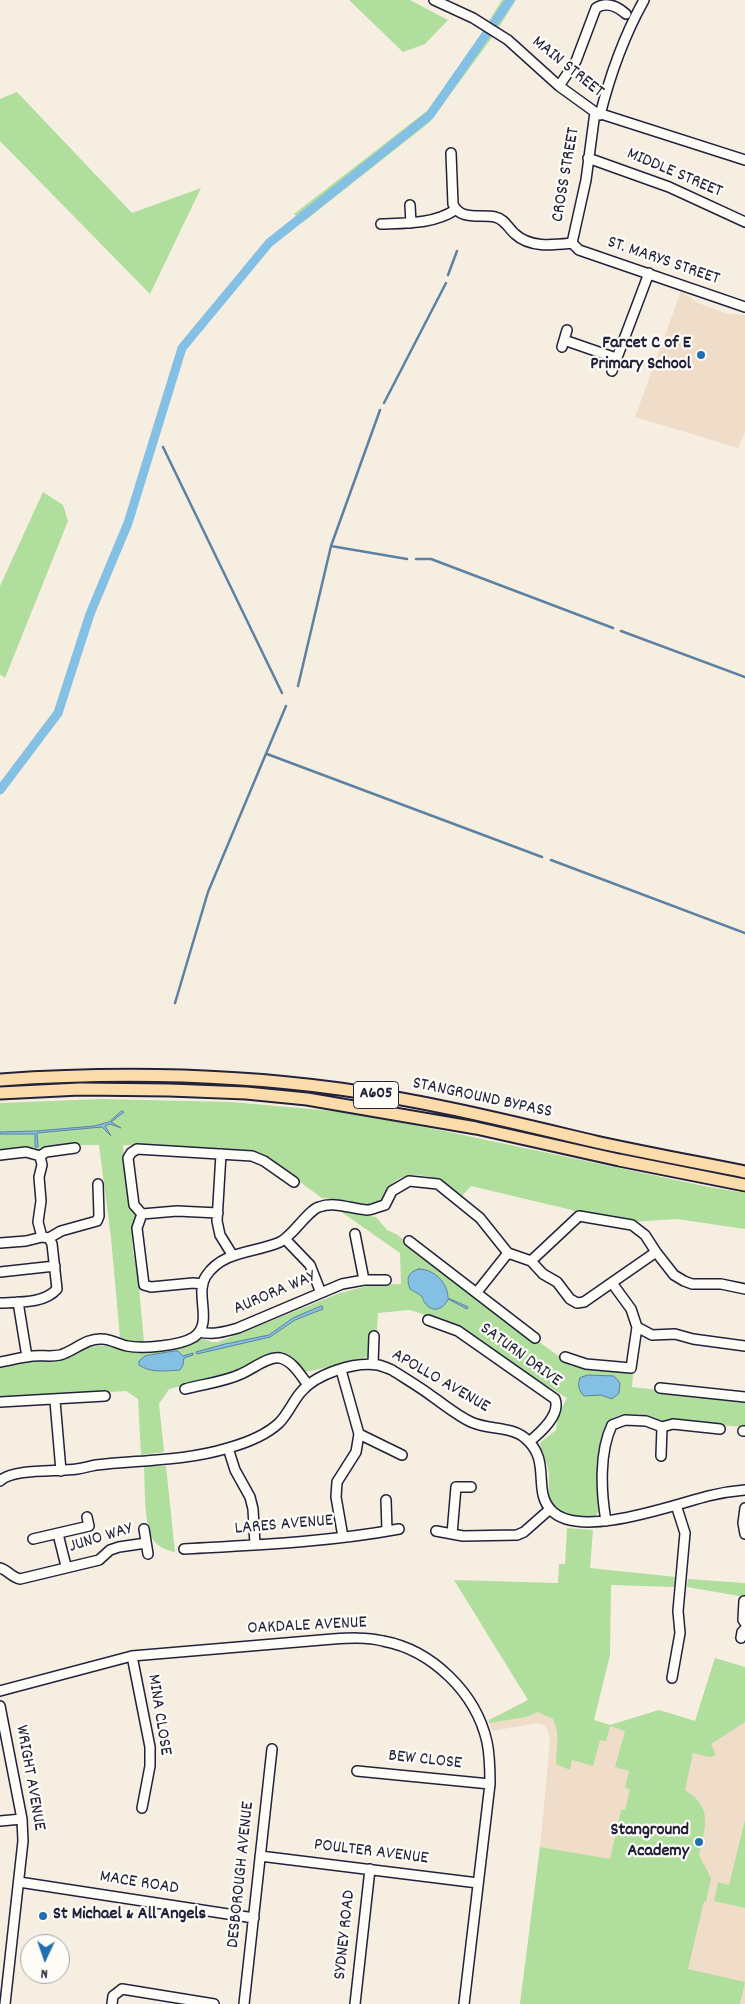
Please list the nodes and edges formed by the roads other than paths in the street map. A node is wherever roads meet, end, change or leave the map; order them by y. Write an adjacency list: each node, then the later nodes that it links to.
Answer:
1 (434, 0): 4 (street, MAIN STREET)
2 (644, 0): 5 (street, CROSS STREET)
3 (626, 14): 4 (street)
4 (559, 86): 5 (street, MAIN STREET)
5 (598, 114): 7 (street, CROSS STREET); 8 (street, MAIN STREET)
6 (451, 153): 10 (street)
7 (588, 158): 11 (street, MIDDLE STREET); 14 (street, CROSS STREET)
8 (745, 160)
9 (410, 206): 12 (street)
10 (456, 210): 12 (street); 14 (street)
11 (745, 222)
12 (411, 223): 13 (street)
13 (381, 224)
14 (572, 243): 15 (street, ST. MARYS STREET)
15 (649, 273): 16 (street, ST. MARYS STREET); 18 (street)
16 (745, 307)
17 (568, 330): 18 (street)
18 (616, 358): 19 (street)
19 (612, 371)
20 (0, 1080): 26 (main road, STANGROUND BYPASS / A605)
21 (0, 1093): 29 (main road, STANGROUND BYPASS / A605)
22 (75, 1148): 25 (street)
23 (222, 1154): 27 (street); 30 (street); 31 (street)
24 (0, 1155): 25 (street)
25 (40, 1156): 33 (street)
26 (745, 1172)
27 (294, 1182)
28 (98, 1184): 33 (street)
29 (745, 1185)
30 (218, 1213): 31 (street); 39 (street)
31 (142, 1214): 46 (street)
32 (355, 1234): 43 (street)
33 (45, 1238): 36 (street); 41 (street)
34 (285, 1239): 38 (street); 39 (street); 49 (street)
35 (409, 1241): 48 (street)
36 (0, 1243)
37 (656, 1252): 40 (street); 45 (street); 47 (street)
38 (508, 1253): 40 (street); 48 (street)
39 (233, 1256): 46 (street)
40 (531, 1261): 45 (street)
41 (55, 1266): 42 (street); 50 (street)
42 (0, 1272)
43 (364, 1280): 44 (street, AURORA WAY); 49 (street, AURORA WAY)
44 (386, 1280)
45 (612, 1283): 53 (street)
46 (202, 1284): 54 (street)
47 (745, 1289)
48 (477, 1292): 56 (street)
49 (321, 1293): 54 (street, AURORA WAY)
50 (18, 1302): 51 (street); 58 (street)
51 (0, 1303)
52 (428, 1320): 74 (street, SATURN DRIVE)
53 (637, 1327): 57 (street); 59 (street)
54 (199, 1332): 58 (street)
55 (374, 1336): 61 (street)
56 (536, 1338)
57 (745, 1346)
58 (27, 1357): 60 (street)
59 (565, 1357)
60 (0, 1362)
61 (373, 1364): 62 (street, APOLLO AVENUE); 74 (street, APOLLO AVENUE)
62 (341, 1370): 63 (street, APOLLO AVENUE); 73 (street)
63 (308, 1385): 65 (street); 75 (street, APOLLO AVENUE)
64 (660, 1388): 67 (street)
65 (185, 1389)
66 (105, 1396): 68 (street)
67 (745, 1397)
68 (55, 1400): 69 (street); 78 (street)
69 (2, 1402): 70 (street)
70 (5, 1414)
71 (662, 1427): 72 (street); 77 (street); 87 (street)
72 (720, 1429)
73 (359, 1434): 76 (street); 95 (street)
74 (529, 1442): 85 (street)
75 (228, 1448): 78 (street, APOLLO AVENUE); 98 (street)
76 (402, 1455)
77 (661, 1456)
78 (61, 1471): 79 (street, APOLLO AVENUE)
79 (0, 1481)
80 (471, 1487): 93 (street)
81 (745, 1490): 83 (street)
82 (386, 1500): 90 (street)
83 (676, 1504): 87 (street); 108 (street)
84 (745, 1508): 94 (street)
85 (550, 1509): 87 (street); 93 (street)
86 (87, 1517): 92 (street, JUNO WAY)
87 (606, 1521)
88 (144, 1529): 97 (street, JUNO WAY)
89 (399, 1529): 90 (street, LARES AVENUE)
90 (387, 1531): 95 (street, LARES AVENUE)
91 (436, 1531): 93 (street)
92 (58, 1534): 96 (street, JUNO WAY); 101 (street, JUNO WAY)
93 (452, 1534)
94 (745, 1534)
95 (343, 1537): 98 (street, LARES AVENUE)
96 (33, 1539)
97 (146, 1543): 100 (street, JUNO WAY); 101 (street, JUNO WAY)
98 (255, 1545): 99 (street, LARES AVENUE)
99 (184, 1550)
100 (148, 1554)
101 (66, 1566): 102 (street, JUNO WAY)
102 (0, 1568)
103 (744, 1601): 104 (street)
104 (745, 1623)
105 (745, 1629): 106 (street)
106 (741, 1638)
107 (132, 1656): 109 (street, OAKDALE AVENUE); 113 (street, OAKDALE AVENUE); 114 (street, MINA CLOSE)
108 (672, 1678)
109 (0, 1691)
110 (0, 1706): 115 (street, WRIGHT AVENUE)
111 (272, 1749): 117 (street, DESBOROUGH AVENUE)
112 (358, 1771): 113 (street, BEW CLOSE)
113 (490, 1784): 120 (street, OAKDALE AVENUE)
114 (142, 1808)
115 (22, 1819): 116 (street); 119 (street, WRIGHT AVENUE)
116 (0, 1821)
117 (260, 1856): 118 (street, POULTER AVENUE); 121 (street, DESBOROUGH AVENUE)
118 (370, 1869): 120 (street, POULTER AVENUE); 128 (street, SYDNEY ROAD)
119 (19, 1882): 121 (street, MACE ROAD); 123 (street, WRIGHT AVENUE)
120 (478, 1883): 129 (street, OAKDALE AVENUE)
121 (254, 1918): 127 (street, DESBOROUGH AVENUE)
122 (0, 1960): 123 (street)
123 (10, 1961): 124 (street, WRIGHT AVENUE)
124 (5, 2004)
125 (112, 2004): 126 (street)
126 (214, 2004)
127 (244, 2004)
128 (355, 2004)
129 (464, 2004)

